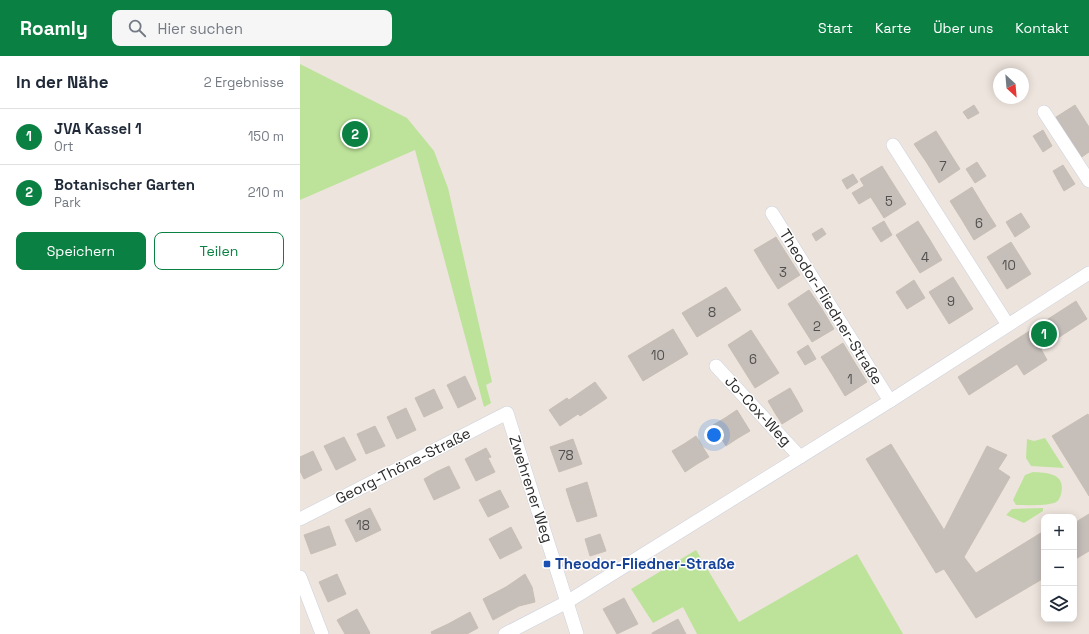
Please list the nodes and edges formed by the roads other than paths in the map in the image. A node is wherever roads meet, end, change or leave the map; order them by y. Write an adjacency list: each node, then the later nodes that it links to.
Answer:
1 (1044, 112): 3 (street)
2 (893, 145): 6 (street)
3 (1089, 181)
4 (772, 213): 8 (street, Theodor-Fliedner-Straße)
5 (1089, 273): 6 (street, Theodor-Fliedner-Straße)
6 (1008, 325): 8 (street, Theodor-Fliedner-Straße)
7 (716, 366): 10 (street, Jo-Cox-Weg)
8 (890, 401): 10 (street, Theodor-Fliedner-Straße)
9 (507, 413): 11 (street, Georg-Thöne-Straße); 13 (street, Zwehrener Weg)
10 (800, 457): 13 (street, Theodor-Fliedner-Straße)
11 (300, 519)
12 (300, 577): 14 (street)
13 (567, 602): 15 (street, Theodor-Fliedner-Straße); 16 (street, Zwehrener Weg)
14 (322, 634)
15 (506, 634)
16 (577, 634)

